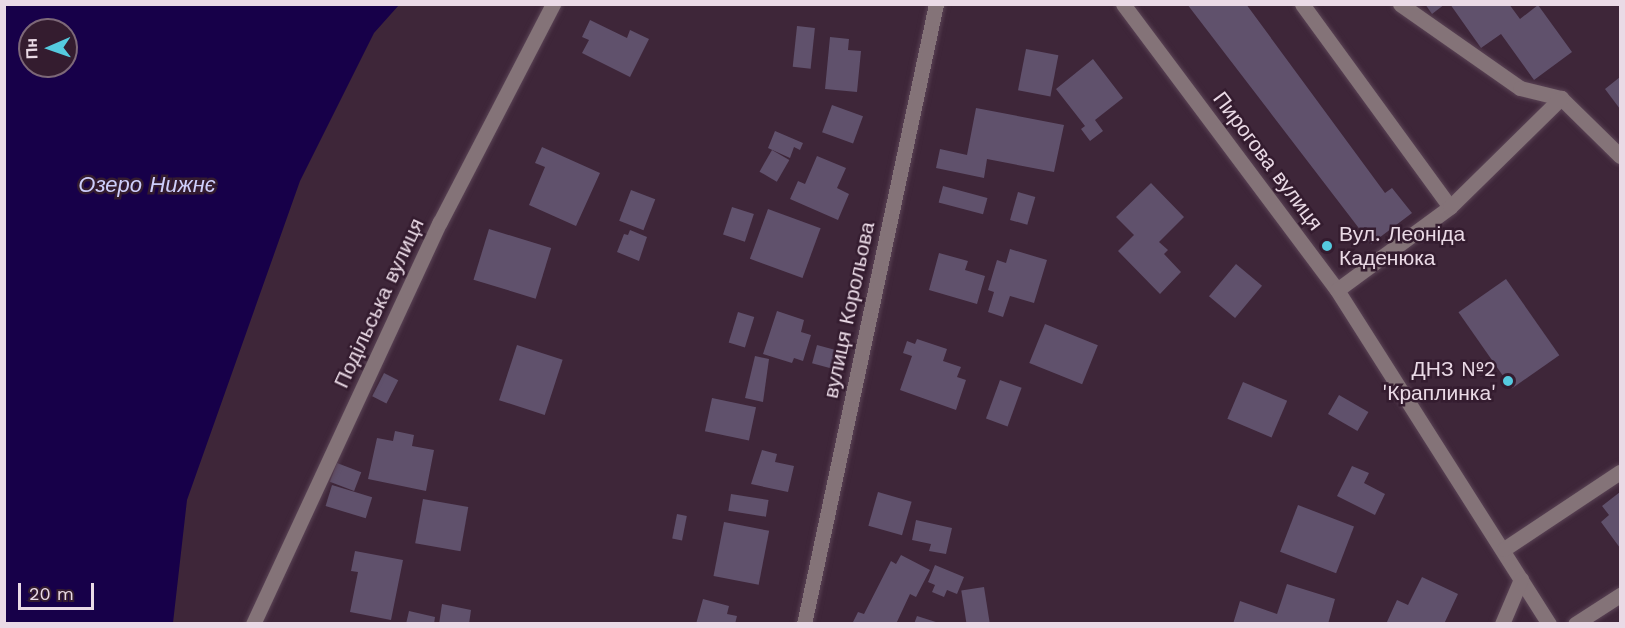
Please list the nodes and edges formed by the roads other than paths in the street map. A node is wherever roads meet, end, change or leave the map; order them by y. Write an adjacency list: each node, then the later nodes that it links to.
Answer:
1 (553, 4): 14 (street, Подільська вулиця)
2 (936, 4): 15 (street, вулиця Корольова)
3 (1123, 4): 9 (street, Пирогова вулиця)
4 (1302, 4): 8 (street)
5 (1400, 4): 6 (street)
6 (1561, 98): 7 (street); 8 (street)
7 (1620, 156)
8 (1450, 207): 9 (street)
9 (1337, 290): 11 (street, Пирогова вулиця)
10 (1620, 472): 11 (street)
11 (1504, 549): 12 (street, Пирогова вулиця)
12 (1521, 579): 16 (street); 17 (street, Пирогова вулиця)
13 (1620, 595): 18 (street)
14 (253, 624)
15 (804, 624)
16 (1502, 624)
17 (1549, 624)
18 (1575, 624)

